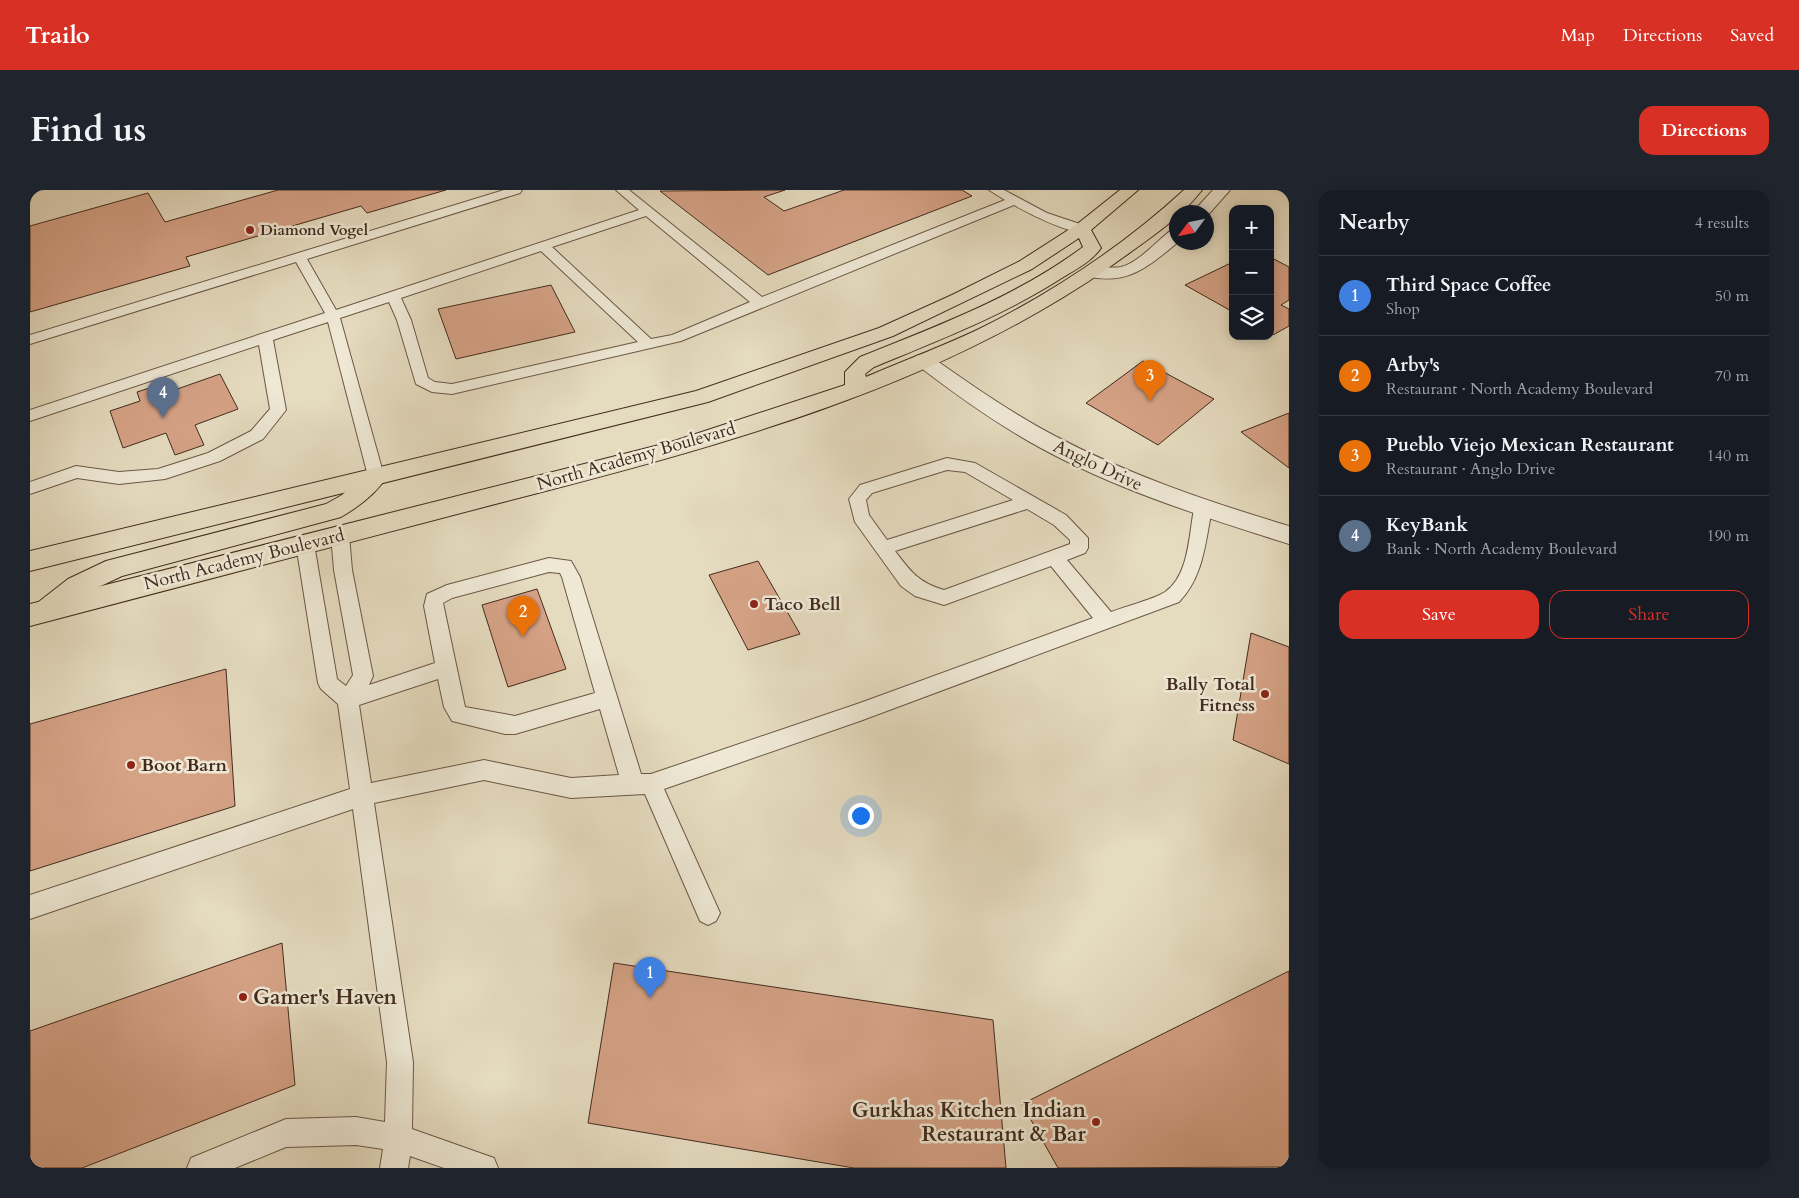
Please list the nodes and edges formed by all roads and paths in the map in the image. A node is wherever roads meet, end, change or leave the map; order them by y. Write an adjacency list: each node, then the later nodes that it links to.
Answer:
1 (516, 190): 13 (lane)
2 (622, 190): 9 (lane)
3 (994, 190): 7 (lane)
4 (1130, 190): 10 (main road)
5 (1194, 190): 14 (main road, North Academy Boulevard)
6 (1222, 190): 8 (street)
7 (1013, 201): 10 (lane); 16 (lane)
8 (1208, 205)
9 (648, 211): 12 (lane); 16 (lane)
10 (1082, 229): 22 (main road); 24 (main road)
11 (1169, 241): 14 (street)
12 (543, 246): 15 (lane); 20 (lane)
13 (298, 257): 17 (lane); 19 (lane)
14 (1092, 272): 21 (main road, North Academy Boulevard)
15 (393, 296): 17 (lane); 20 (lane)
16 (760, 303): 20 (lane)
17 (333, 316): 18 (lane); 24 (lane)
18 (265, 338): 23 (lane); 25 (lane)
19 (30, 340)
20 (648, 344)
21 (923, 360): 22 (main road, North Academy Boulevard); 27 (street, Anglo Drive)
22 (856, 389): 28 (main road, North Academy Boulevard)
23 (30, 416)
24 (376, 476): 33 (main road); 34 (main road)
25 (30, 488)
26 (1028, 502): 31 (lane); 31 (lane); 32 (lane)
27 (1203, 509): 29 (street, Anglo Drive); 35 (lane)
28 (340, 535): 30 (main road, North Academy Boulevard); 38 (lane)
29 (1289, 535)
30 (305, 544): 34 (main road, North Academy Boulevard); 38 (lane)
31 (884, 548): 32 (lane)
32 (1055, 558): 35 (lane)
33 (30, 561)
34 (38, 612)
35 (1108, 622): 39 (lane)
36 (446, 668): 37 (lane); 37 (lane); 38 (lane)
37 (608, 698): 39 (lane)
38 (348, 700): 40 (lane)
39 (642, 784): 40 (lane); 42 (lane)
40 (363, 796): 41 (lane); 43 (lane)
41 (30, 907)
42 (708, 913)
43 (398, 1138): 44 (lane); 45 (lane); 46 (lane)
44 (201, 1168)
45 (394, 1168)
46 (484, 1168)

